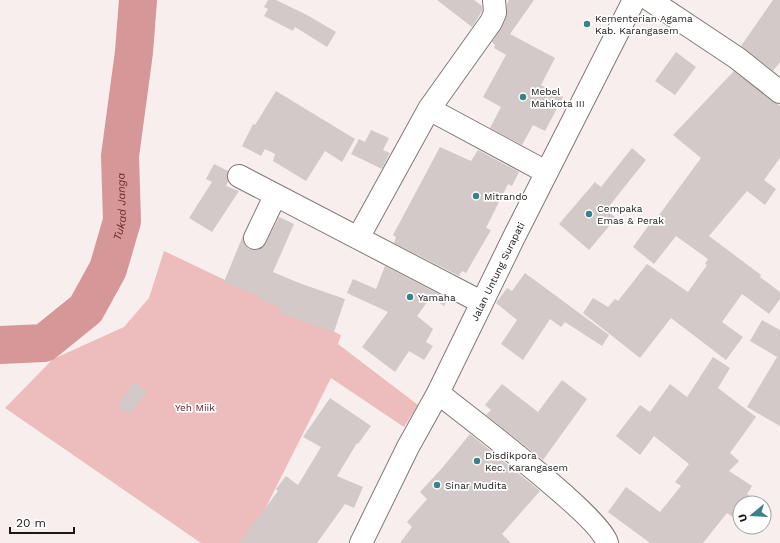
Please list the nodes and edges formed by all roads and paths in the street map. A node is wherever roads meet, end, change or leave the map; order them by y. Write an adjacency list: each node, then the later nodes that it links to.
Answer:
1 (494, 0): 5 (main road)
2 (634, 0): 6 (main road, Jalan Untung Surapati)
3 (650, 0): 4 (main road)
4 (780, 92)
5 (429, 109): 6 (main road); 10 (main road)
6 (546, 172): 11 (main road, Jalan Untung Surapati)
7 (239, 176): 8 (main road)
8 (275, 196): 9 (main road); 10 (main road)
9 (255, 238)
10 (358, 238): 11 (main road)
11 (481, 302): 12 (main road, Jalan Untung Surapati)
12 (438, 393): 13 (main road, Jalan Untung Surapati); 14 (main road)
13 (361, 543)
14 (607, 543)

